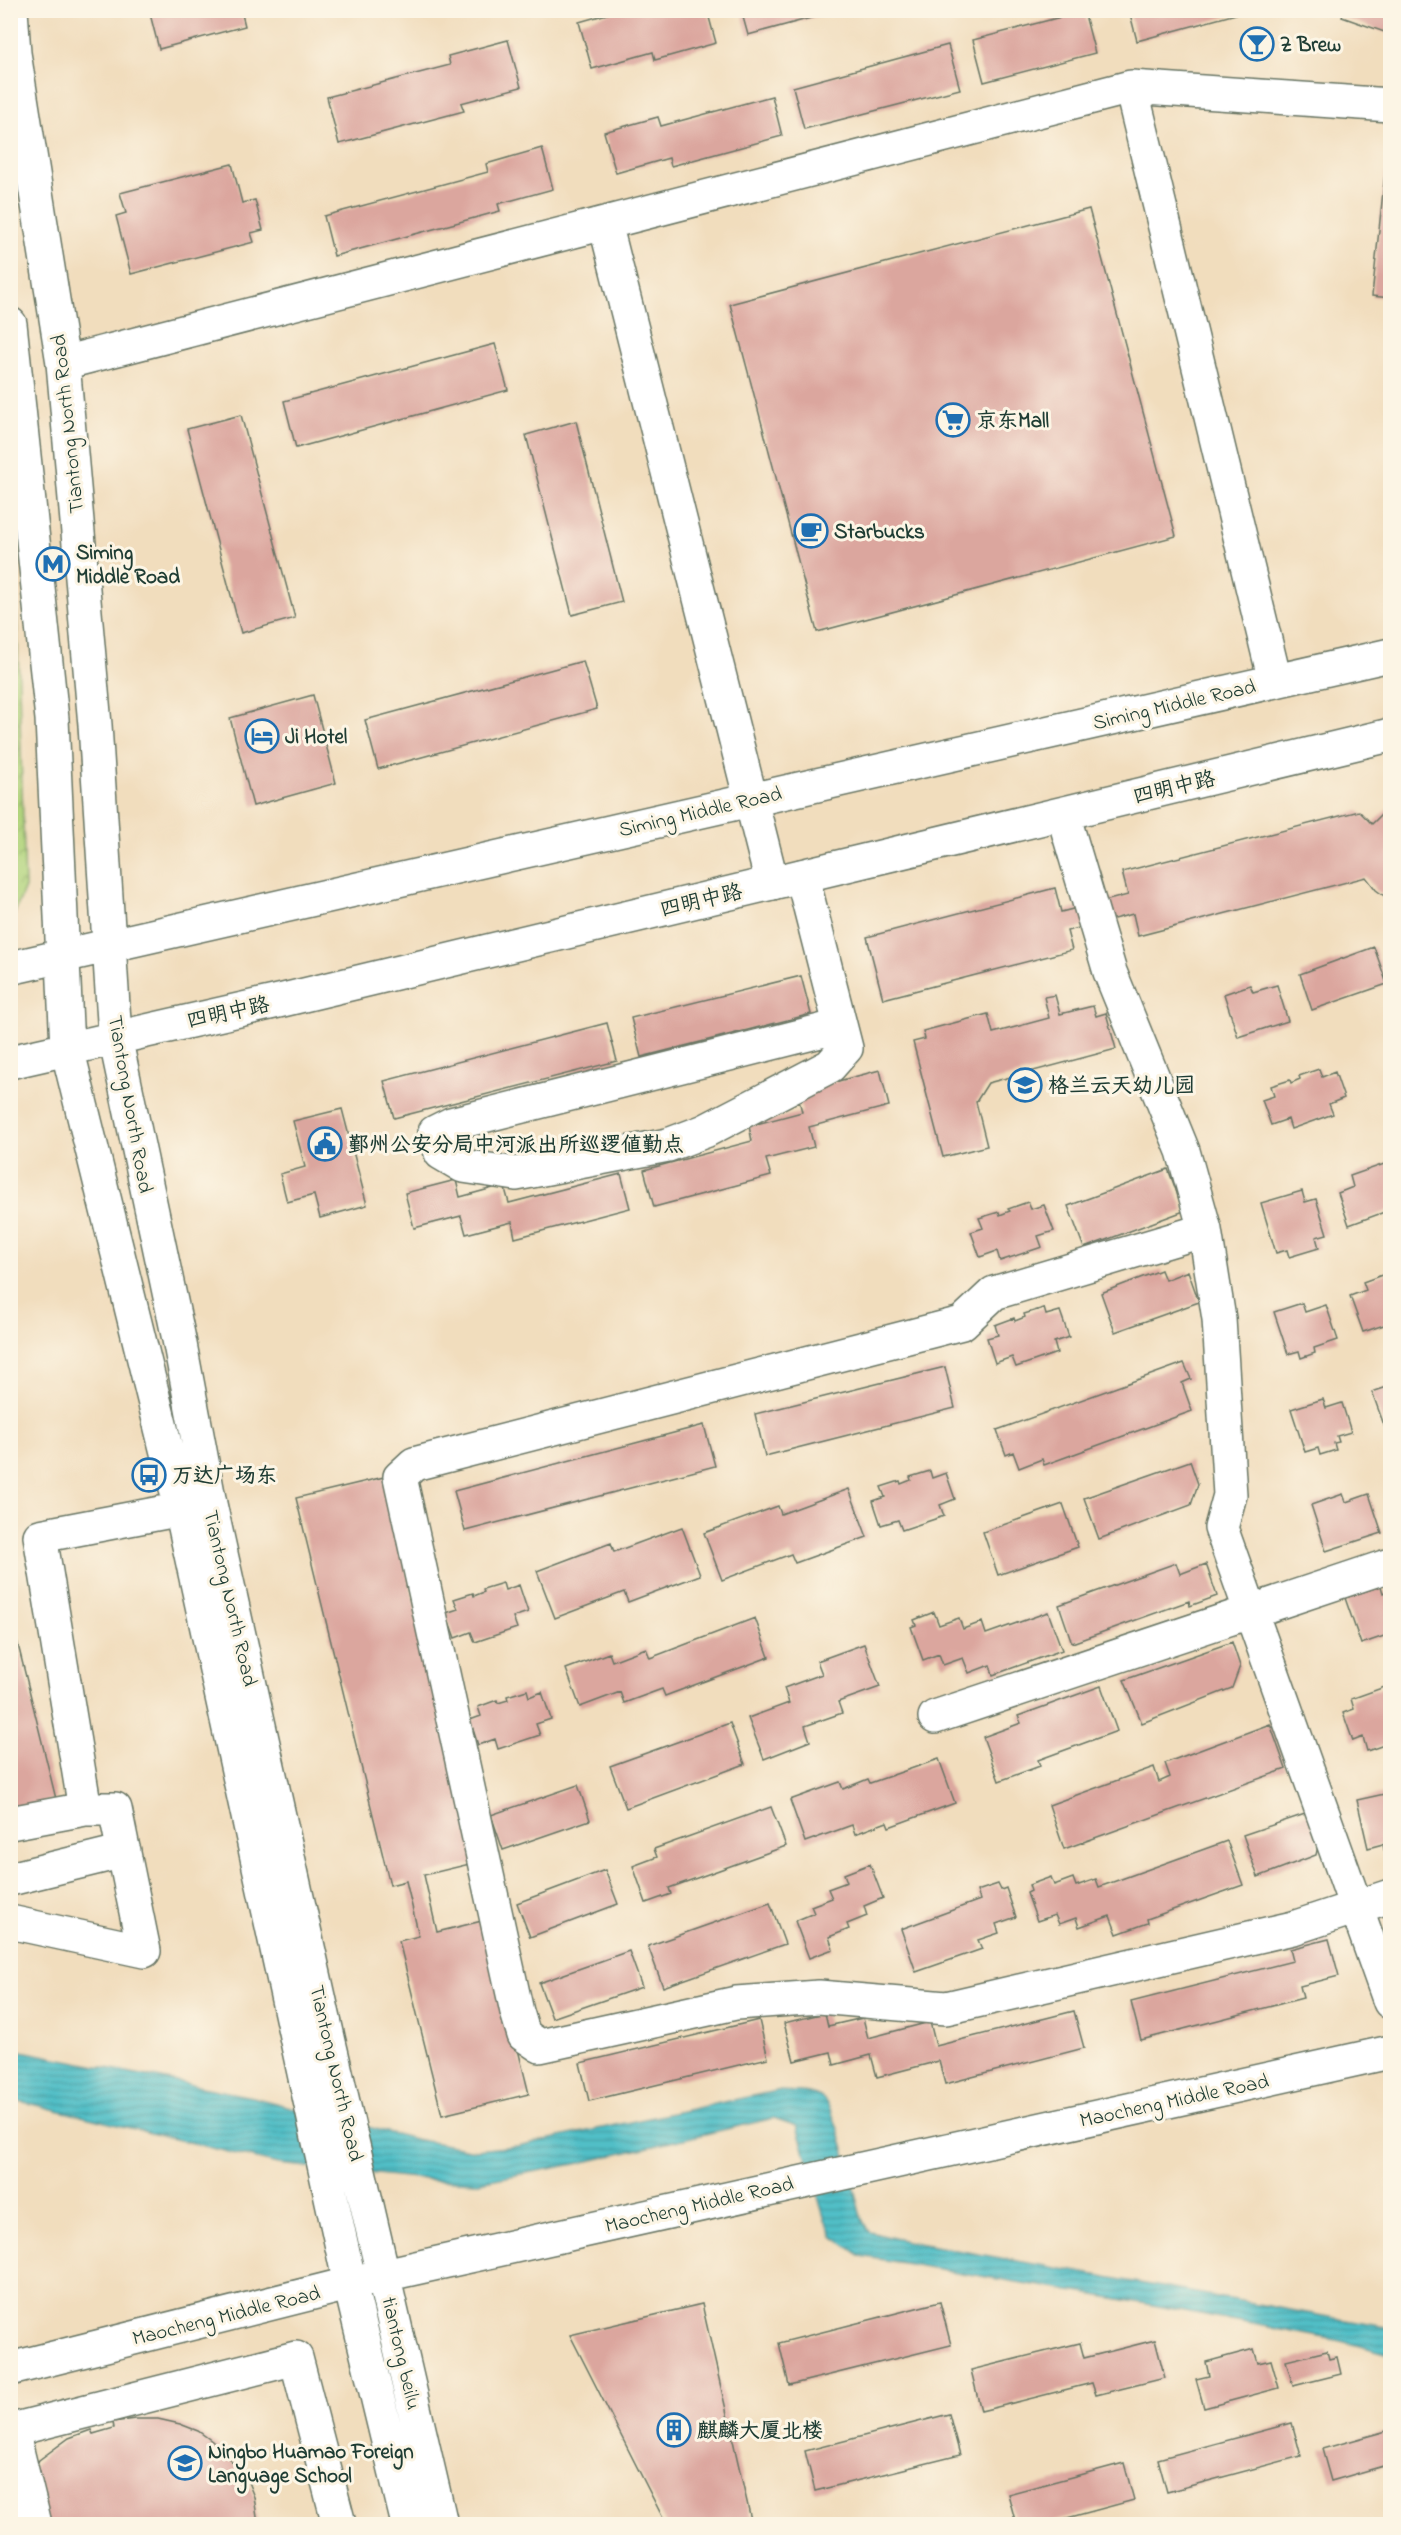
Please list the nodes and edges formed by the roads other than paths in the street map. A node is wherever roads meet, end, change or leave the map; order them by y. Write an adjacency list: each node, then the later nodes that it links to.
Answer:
1 (11, 10): 6 (main road, Tiantong North Road)
2 (1131, 87): 3 (main road); 4 (main road); 8 (main road)
3 (1390, 105)
4 (605, 223): 6 (main road); 10 (main road)
5 (10, 324): 14 (main road)
6 (63, 363): 13 (main road, Tiantong North Road)
7 (1390, 655): 8 (main road, Siming Middle Road)
8 (1275, 681): 10 (main road, Siming Middle Road)
9 (1390, 735): 11 (main road, 四明中路)
10 (751, 800): 12 (main road); 13 (main road, Siming Middle Road)
11 (1063, 814): 12 (main road, 四明中路); 20 (main road)
12 (787, 880): 16 (main road); 17 (main road, 四明中路)
13 (111, 944): 14 (main road, Siming Middle Road); 17 (main road, Tiantong North Road)
14 (62, 956): 15 (main road, Siming Middle Road); 18 (main road)
15 (10, 968)
16 (840, 1026): 16 (main road)
17 (115, 1037): 18 (main road, 四明中路); 21 (main road, Tiantong North Road)
18 (67, 1048): 19 (main road, 四明中路); 21 (main road)
19 (10, 1062)
20 (1205, 1230): 23 (main road); 30 (main road)
21 (195, 1507): 25 (main road); 34 (main road, Tiantong North Road); 36 (main road)
22 (1390, 1565): 23 (main road)
23 (1249, 1612): 24 (main road); 30 (main road)
24 (934, 1717)
25 (85, 1809): 26 (main road); 27 (main road)
26 (10, 1823)
27 (124, 1851): 28 (main road); 31 (main road)
28 (10, 1879)
29 (1390, 1896): 30 (main road)
30 (1356, 1907): 32 (main road)
31 (10, 1922)
32 (1390, 2002)
33 (1390, 2052): 35 (main road, Maocheng Middle Road)
34 (361, 2182): 35 (main road, tiantong beilu)
35 (384, 2275): 36 (main road, Maocheng Middle Road); 41 (main road, tiantong beilu)
36 (350, 2284): 37 (main road, Maocheng Middle Road); 40 (main road)
37 (10, 2369)
38 (35, 2524): 39 (main road)
39 (339, 2524)
40 (408, 2524)
41 (441, 2524)

